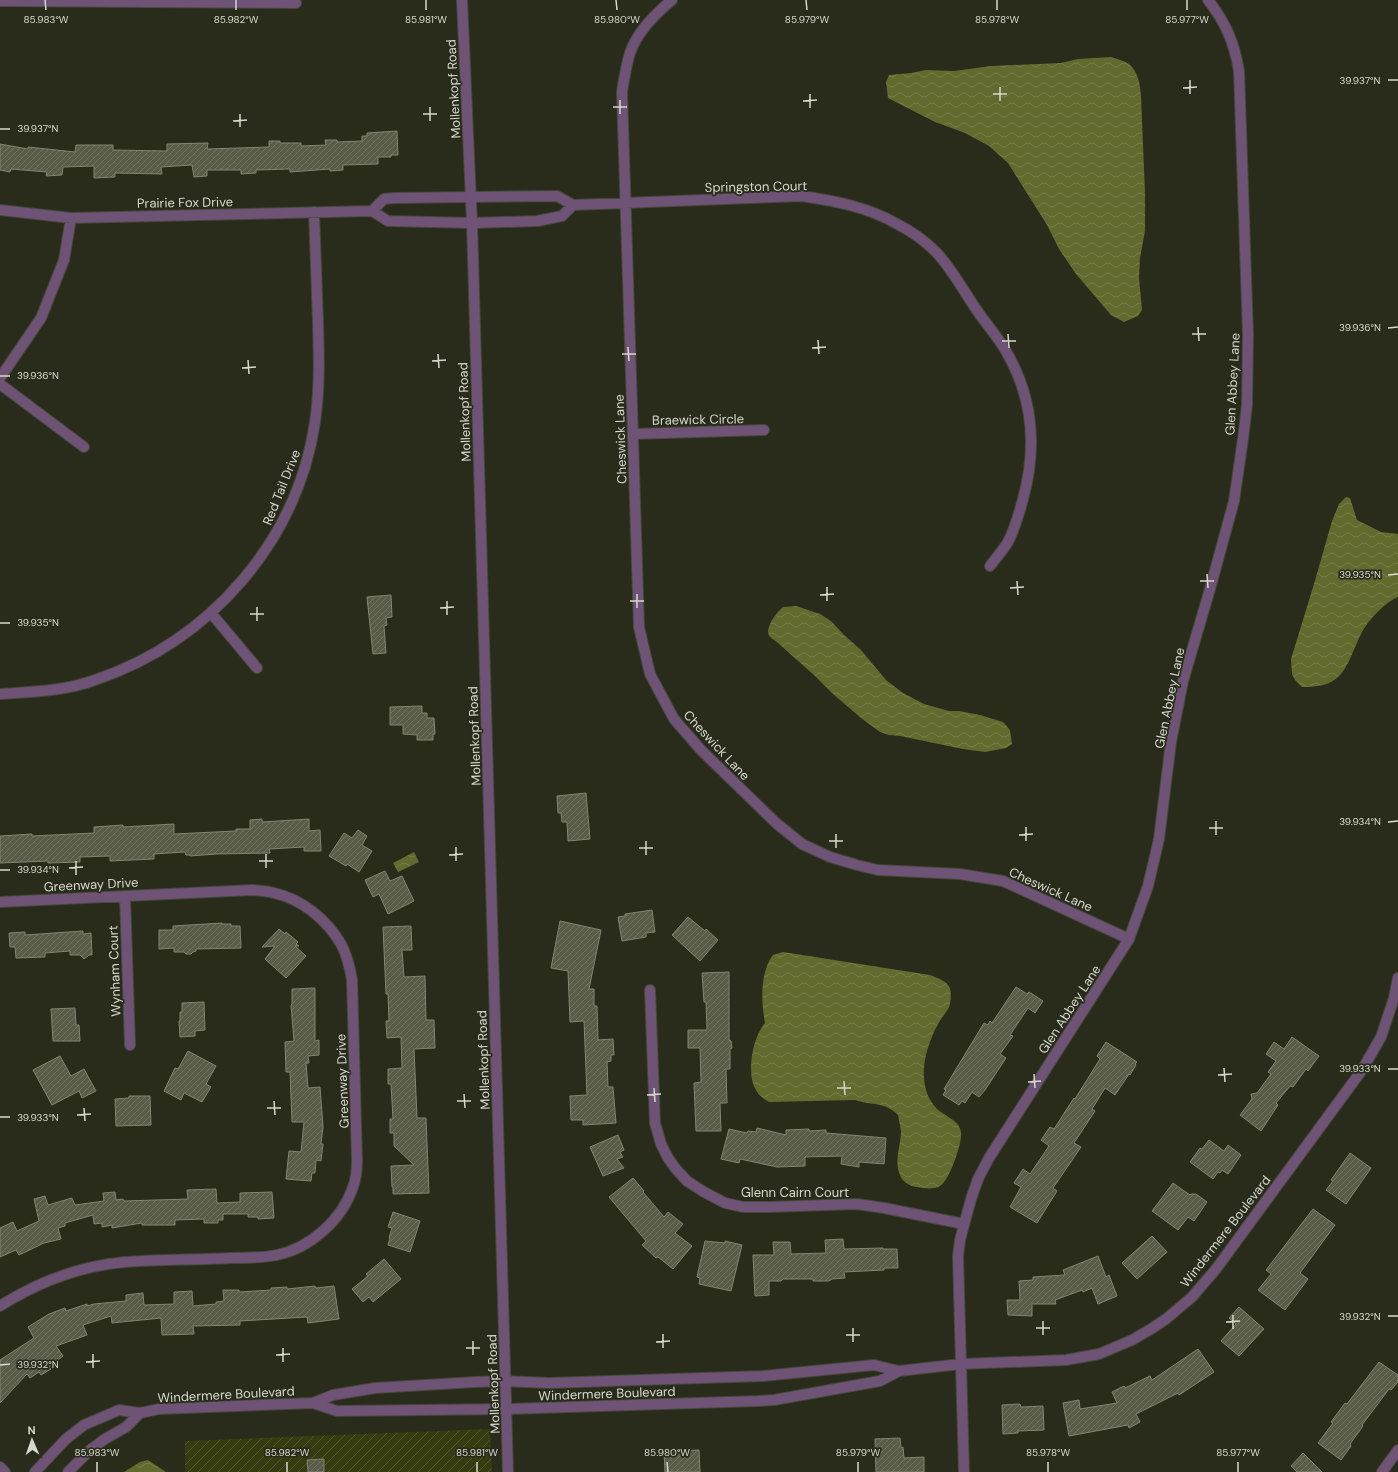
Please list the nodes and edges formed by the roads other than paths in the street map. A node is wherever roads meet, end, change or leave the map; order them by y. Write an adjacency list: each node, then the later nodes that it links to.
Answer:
1 (462, 0): 6 (street, Mollenkopf Road)
2 (672, 0): 7 (street)
3 (1208, 0): 25 (street, Glen Abbey Lane)
4 (0, 1): 5 (street)
5 (296, 3)
6 (470, 196): 8 (street); 10 (street); 13 (street, Mollenkopf Road)
7 (625, 202): 8 (street, Springston Court); 17 (street, Cheswick Lane); 19 (street, Springston Court)
8 (573, 205): 13 (street)
9 (0, 210): 12 (street, Prairie Fox Drive)
10 (372, 211): 11 (street, Prairie Fox Drive); 13 (street)
11 (314, 212): 12 (street, Prairie Fox Drive); 20 (street, Red Tail Drive)
12 (71, 218): 14 (street)
13 (472, 223): 33 (street, Mollenkopf Road)
14 (0, 378)
15 (0, 384): 18 (street)
16 (764, 430): 17 (street, Braewick Circle)
17 (632, 434): 25 (street, Cheswick Lane)
18 (84, 446)
19 (990, 566)
20 (211, 613): 21 (street); 22 (street, Red Tail Drive)
21 (257, 668)
22 (0, 694)
23 (124, 896): 24 (street, Greenway Drive); 28 (street, Wynham Court); 30 (street, Greenway Drive)
24 (0, 902)
25 (1129, 939): 29 (street, Glen Abbey Lane)
26 (1398, 978): 31 (street, Windermere Boulevard)
27 (650, 990): 29 (street, Glenn Cairn Court)
28 (130, 1045)
29 (964, 1224): 31 (street, Glen Abbey Lane)
30 (0, 1306)
31 (961, 1364): 32 (street, Windermere Boulevard); 43 (street, Glen Abbey Lane)
32 (899, 1371): 33 (street, Windermere Boulevard); 35 (street, Windermere Boulevard)
33 (505, 1380): 34 (street, Windermere Boulevard); 35 (street, Mollenkopf Road)
34 (313, 1403): 35 (street, Windermere Boulevard); 36 (street, Windermere Boulevard)
35 (506, 1409): 42 (street, Mollenkopf Road)
36 (140, 1413): 40 (street, Windermere Boulevard); 41 (street, Windermere Boulevard)
37 (1398, 1450): 44 (street)
38 (0, 1467): 39 (street)
39 (5, 1472)
40 (35, 1472)
41 (68, 1472)
42 (508, 1472)
43 (964, 1472)
44 (1382, 1472)

